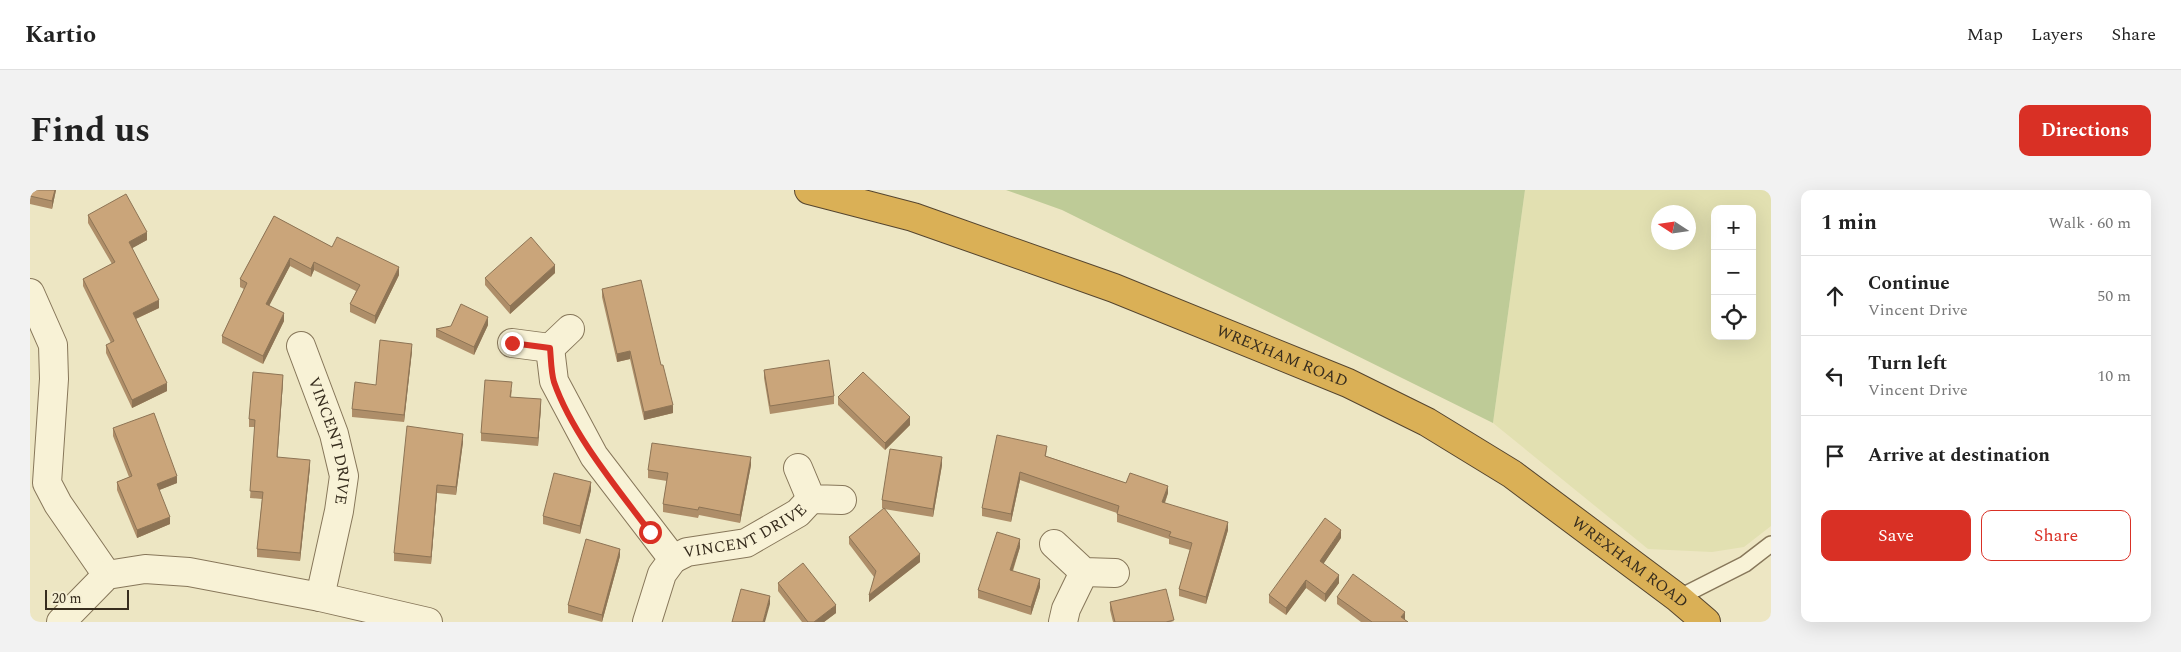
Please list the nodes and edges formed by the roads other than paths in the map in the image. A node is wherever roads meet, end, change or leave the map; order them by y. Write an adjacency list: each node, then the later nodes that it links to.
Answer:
1 (809, 190): 17 (highway, WREXHAM ROAD)
2 (30, 293): 15 (street)
3 (570, 329): 6 (street)
4 (512, 343): 6 (street)
5 (301, 346): 16 (street, VINCENT DRIVE)
6 (550, 348): 12 (street, VINCENT DRIVE)
7 (798, 468): 8 (street, VINCENT DRIVE)
8 (811, 499): 9 (street, VINCENT DRIVE); 12 (street, VINCENT DRIVE)
9 (842, 500)
10 (1054, 544): 13 (street)
11 (1771, 544): 17 (lane)
12 (673, 559): 20 (street, VINCENT DRIVE)
13 (1084, 572): 14 (street); 21 (street)
14 (1115, 573)
15 (107, 575): 16 (street); 18 (street)
16 (320, 597): 19 (street)
17 (1678, 598): 22 (highway, WREXHAM ROAD)
18 (61, 622)
19 (428, 622)
20 (647, 622)
21 (1063, 622)
22 (1706, 622)

